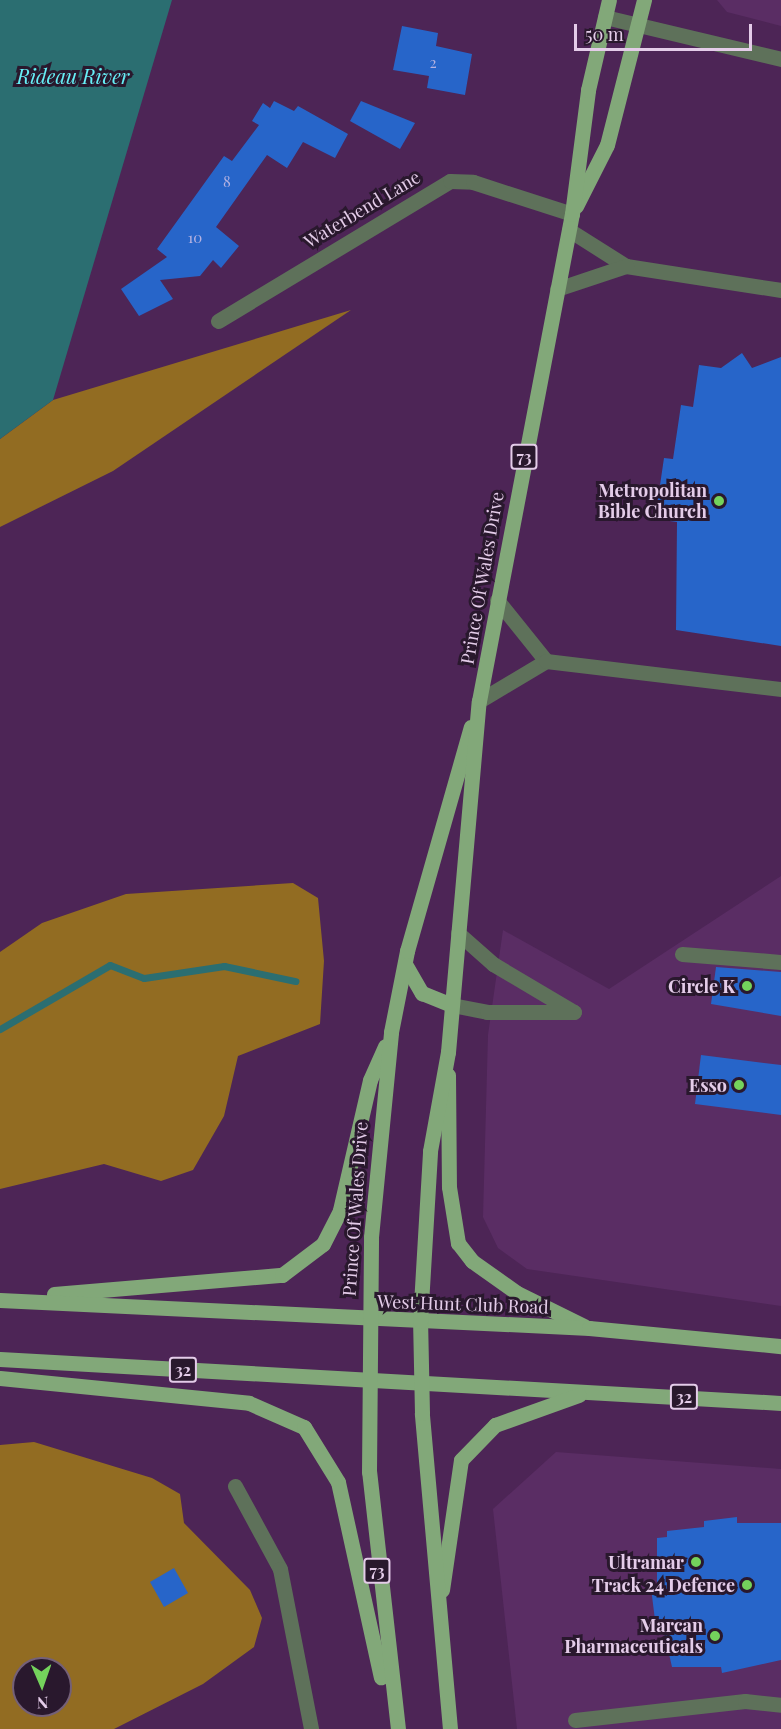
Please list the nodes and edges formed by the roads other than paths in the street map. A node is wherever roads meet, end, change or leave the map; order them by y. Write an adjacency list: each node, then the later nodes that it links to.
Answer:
1 (609, 0): 3 (main road, Prince Of Wales Drive / 73)
2 (644, 0): 4 (main road, Prince Of Wales Drive / 73)
3 (605, 17): 4 (street); 6 (main road, Prince Of Wales Drive / 73)
4 (638, 24): 5 (street); 6 (main road, Prince Of Wales Drive / 73)
5 (781, 59)
6 (573, 214): 7 (main road, Prince Of Wales Drive / 73); 11 (street, Waterbend Lane)
7 (569, 230): 8 (street); 9 (main road, Prince Of Wales Drive / 73)
8 (626, 266): 9 (street); 10 (street)
9 (557, 290): 12 (main road, Prince Of Wales Drive / 73)
10 (781, 290)
11 (218, 321)
12 (497, 600): 13 (street); 15 (main road, Prince Of Wales Drive / 73)
13 (546, 662): 14 (street); 15 (street)
14 (781, 689)
15 (479, 701): 16 (main road, Prince Of Wales Drive / 73); 19 (main road, Prince Of Wales Drive / 73)
16 (458, 933): 20 (main road, Prince Of Wales Drive / 73); 20 (street)
17 (682, 954): 18 (street)
18 (781, 962)
19 (405, 964): 20 (main road); 21 (main road, Prince Of Wales Drive / 73)
20 (452, 1005): 22 (main road, Prince Of Wales Drive / 73)
21 (391, 1032): 23 (main road); 24 (main road, Prince Of Wales Drive / 73)
22 (448, 1052): 25 (main road, Prince Of Wales Drive / 73); 26 (main road)
23 (0, 1299): 24 (main road, West Hunt Club Road)
24 (368, 1319): 25 (main road, West Hunt Club Road); 30 (main road, Prince Of Wales Drive / 73)
25 (420, 1322): 26 (main road, West Hunt Club Road); 31 (main road, Prince Of Wales Drive / 73)
26 (589, 1328): 27 (main road, West Hunt Club Road)
27 (781, 1346)
28 (0, 1359): 30 (main road, 32)
29 (0, 1378): 39 (main road)
30 (366, 1382): 31 (main road, 32); 39 (main road, Prince Of Wales Drive / 73)
31 (422, 1385): 32 (main road, 32); 35 (main road, Prince Of Wales Drive / 73)
32 (588, 1392): 33 (main road, 32); 35 (main road)
33 (781, 1403)
34 (235, 1486): 38 (street)
35 (439, 1617): 40 (main road, Prince Of Wales Drive / 73)
36 (781, 1706): 37 (street)
37 (575, 1720)
38 (311, 1729)
39 (397, 1729)
40 (450, 1729)

